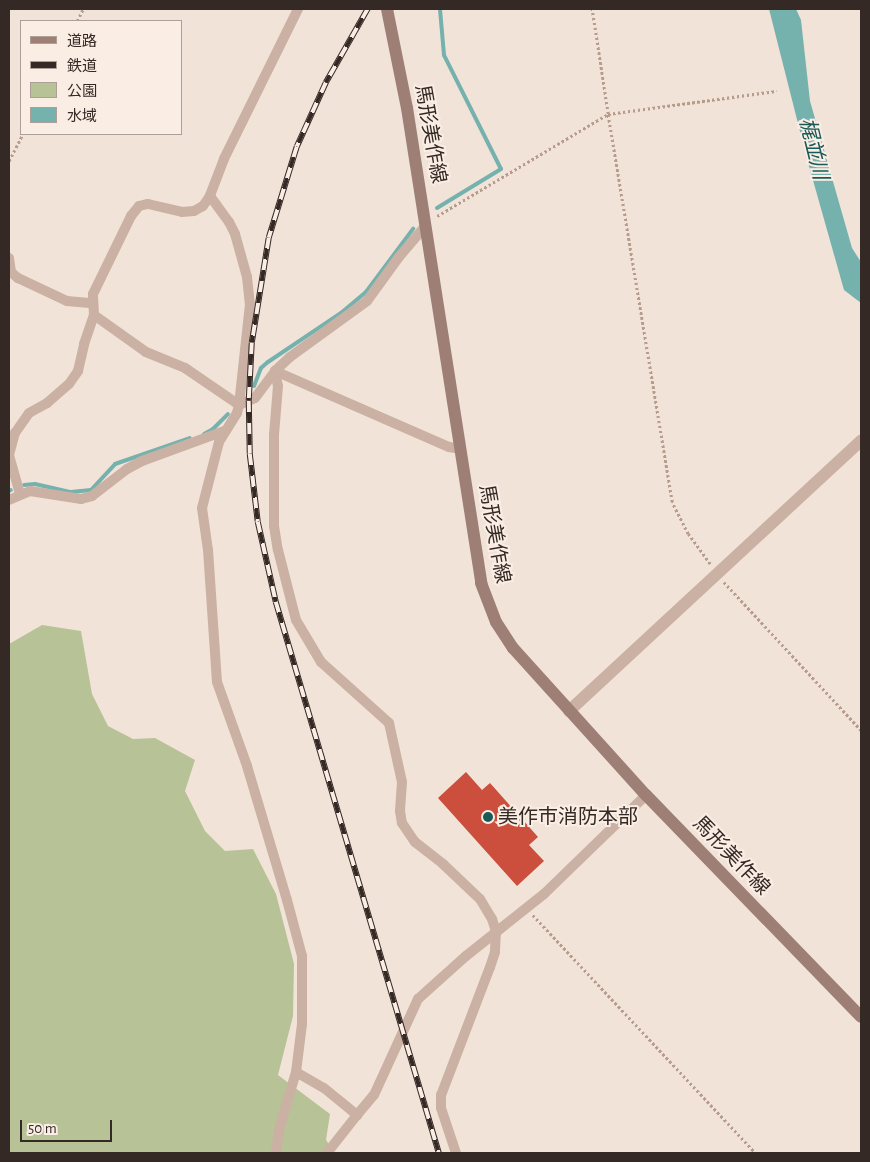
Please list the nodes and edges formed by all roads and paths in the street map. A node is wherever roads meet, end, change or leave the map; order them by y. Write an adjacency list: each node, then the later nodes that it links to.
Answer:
1 (298, 9): 8 (street)
2 (387, 9): 9 (main road, 馬形美作線)
3 (592, 9): 5 (path)
4 (776, 91): 5 (path)
5 (608, 114): 9 (path); 20 (path)
6 (22, 135): 7 (path)
7 (9, 162)
8 (210, 196): 11 (street); 14 (street)
9 (426, 226): 13 (street); 17 (main road, 馬形美作線)
10 (9, 258): 11 (street)
11 (92, 303): 12 (street)
12 (94, 315): 14 (street); 18 (street)
13 (274, 371): 14 (street); 17 (street); 25 (street)
14 (239, 405): 15 (street)
15 (224, 431): 18 (street); 27 (street)
16 (861, 441): 20 (street)
17 (460, 449): 21 (main road, 馬形美作線)
18 (20, 494): 19 (street)
19 (9, 500)
20 (716, 573): 21 (street); 22 (path)
21 (569, 711): 23 (main road, 馬形美作線)
22 (861, 730)
23 (646, 795): 24 (street); 26 (main road, 馬形美作線)
24 (526, 909): 25 (street); 32 (path)
25 (496, 931): 28 (street); 31 (street)
26 (861, 1017)
27 (296, 1072): 28 (street); 29 (street)
28 (358, 1115): 30 (street)
29 (276, 1153)
30 (327, 1153)
31 (456, 1153)
32 (756, 1153)

